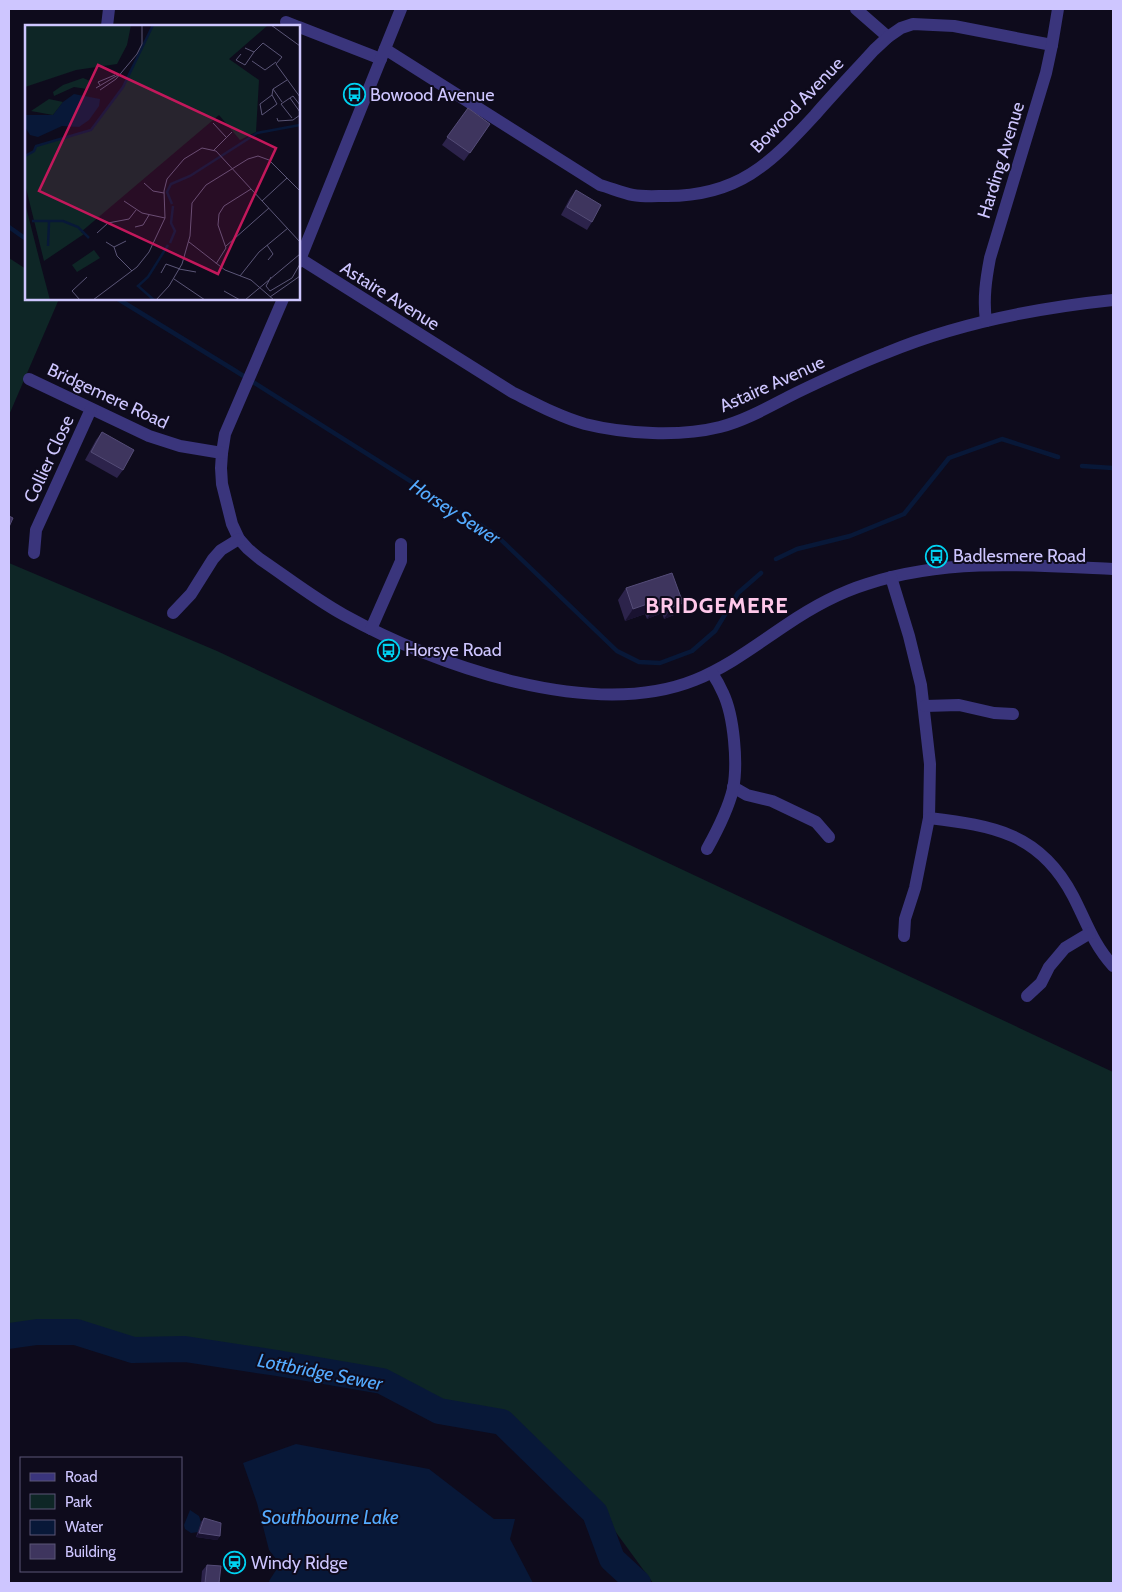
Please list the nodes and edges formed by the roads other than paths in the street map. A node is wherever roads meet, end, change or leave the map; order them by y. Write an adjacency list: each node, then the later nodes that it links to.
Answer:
1 (109, 9): 5 (street)
2 (401, 9): 9 (street)
3 (856, 9): 7 (street)
4 (1058, 9): 8 (street, Harding Avenue)
5 (107, 25)
6 (300, 27): 9 (street, Bowood Avenue)
7 (888, 37): 8 (street, Bowood Avenue); 9 (street, Bowood Avenue)
8 (1052, 45): 14 (street, Harding Avenue)
9 (383, 54): 10 (street)
10 (300, 258)
11 (300, 261): 14 (street, Astaire Avenue)
12 (283, 300): 17 (street)
13 (1113, 300): 14 (street, Astaire Avenue)
14 (986, 321)
15 (30, 379): 16 (street, Bridgemere Road)
16 (91, 409): 17 (street, Bridgemere Road); 20 (street, Collier Close)
17 (222, 453): 18 (street)
18 (239, 539): 23 (street); 24 (street)
19 (401, 544): 24 (street)
20 (34, 553)
21 (1113, 569): 22 (street)
22 (891, 577): 25 (street); 26 (street)
23 (173, 613)
24 (371, 629): 25 (street)
25 (712, 673): 28 (street)
26 (924, 706): 27 (street); 29 (street)
27 (1013, 714)
28 (733, 788): 30 (street); 31 (street)
29 (929, 818): 32 (street); 33 (street)
30 (829, 836)
31 (707, 850)
32 (1090, 933): 34 (street); 35 (street)
33 (904, 936)
34 (1113, 966)
35 (1027, 996)

